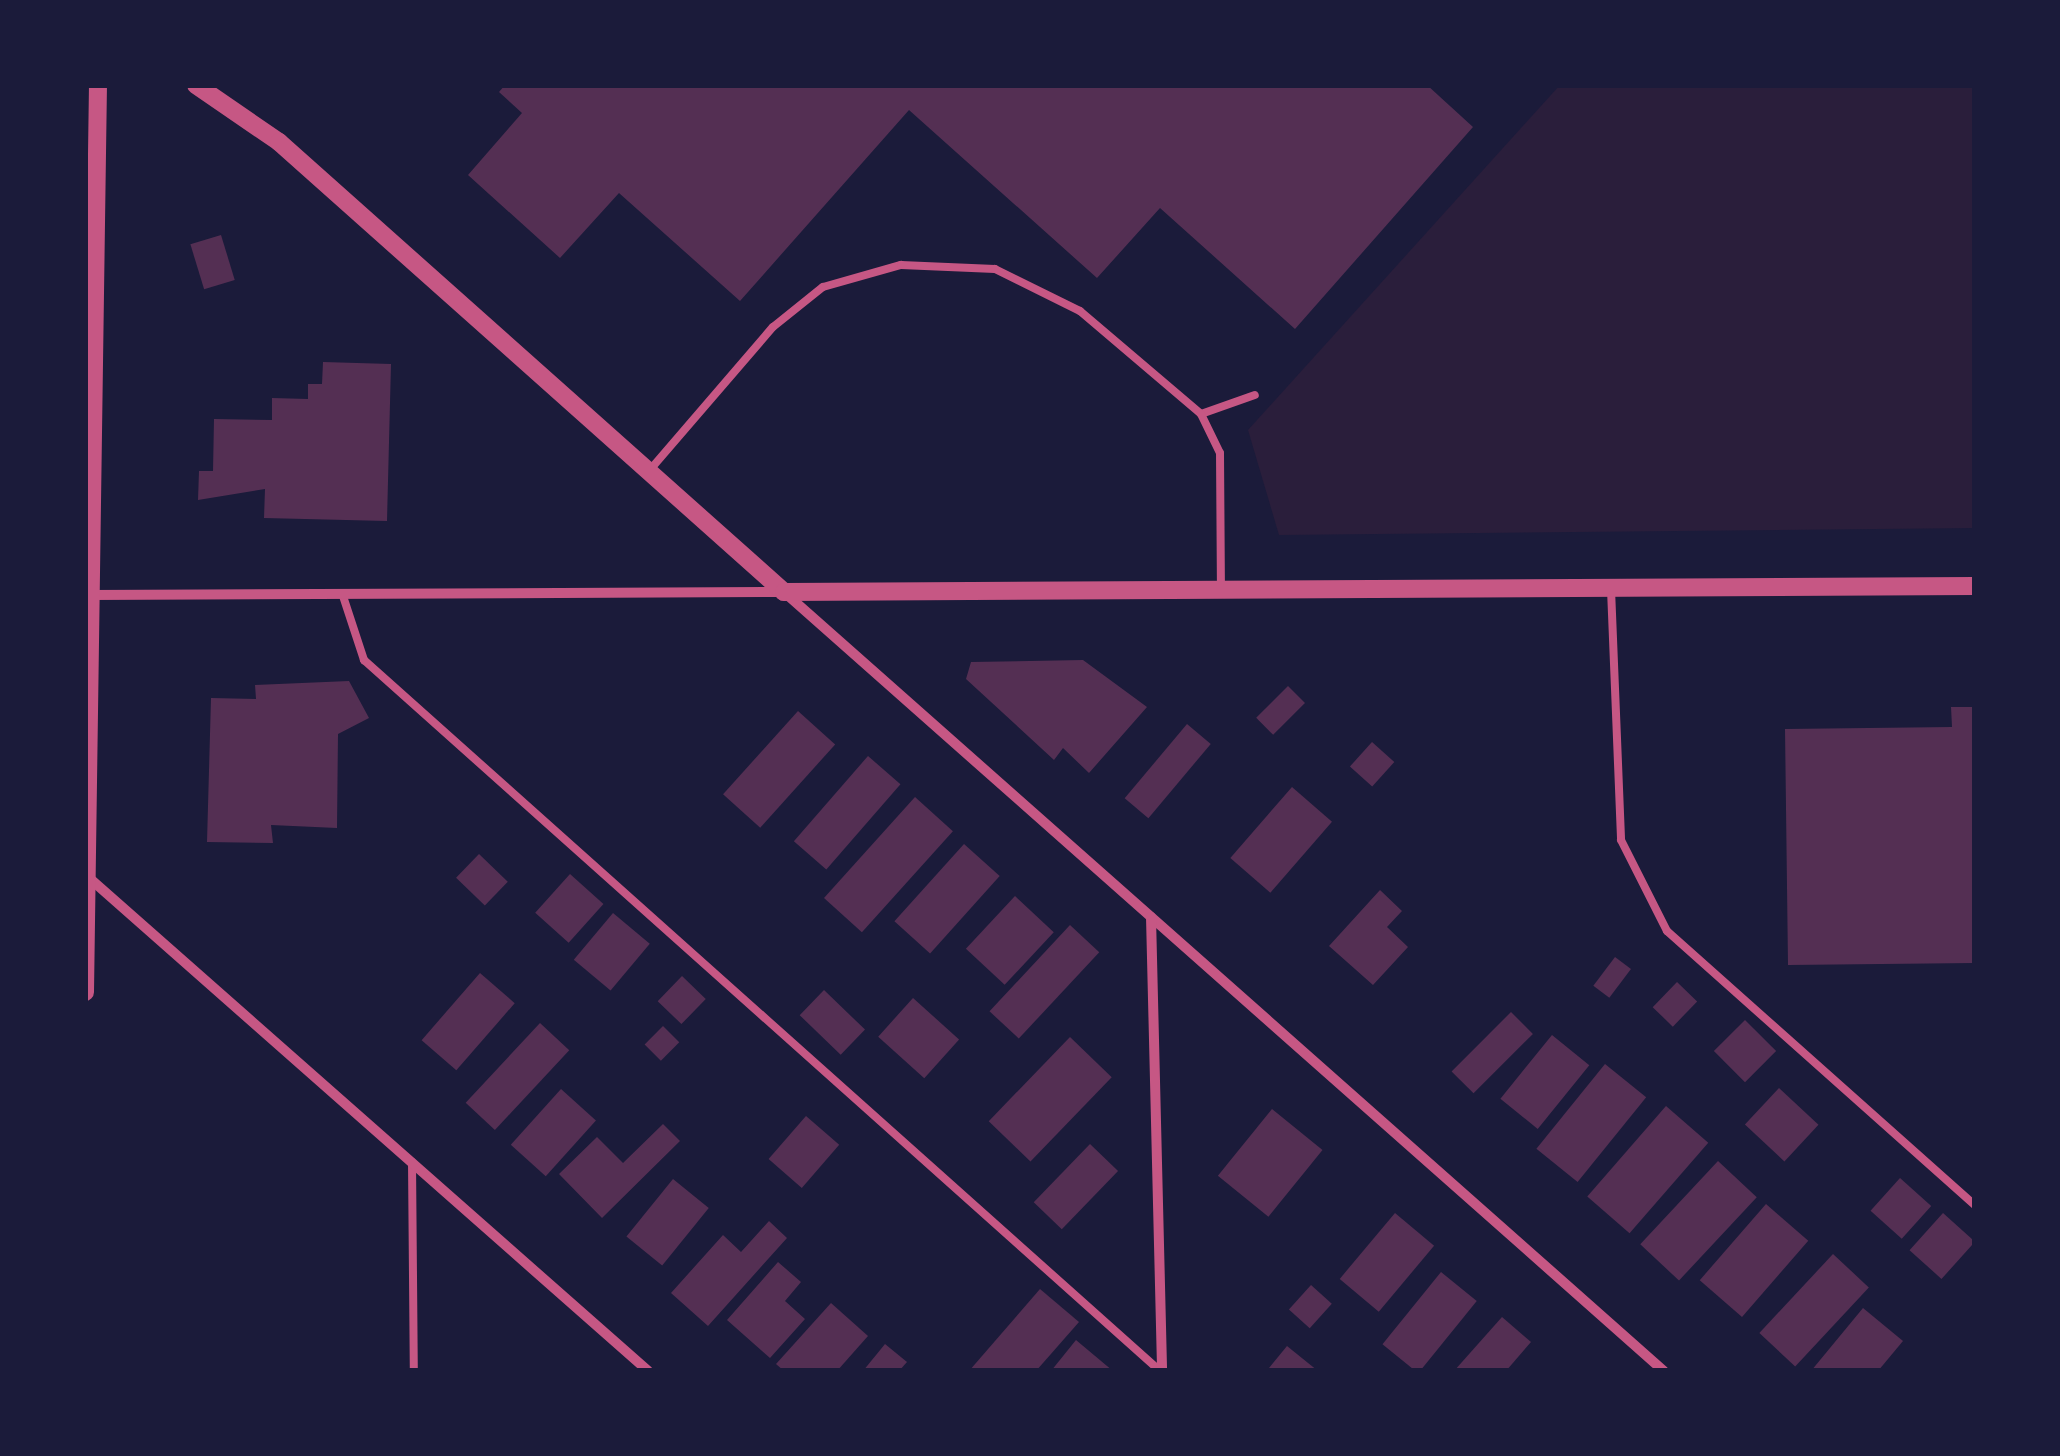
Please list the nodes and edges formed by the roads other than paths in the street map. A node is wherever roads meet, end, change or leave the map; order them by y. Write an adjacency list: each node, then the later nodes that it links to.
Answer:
1 (98, 85): 11 (street)
2 (196, 85): 5 (street)
3 (1255, 394): 4 (lane)
4 (1201, 414): 5 (lane); 8 (lane)
5 (649, 472): 9 (street)
6 (1975, 586): 7 (street)
7 (1611, 588): 8 (street); 16 (lane)
8 (1221, 590): 9 (street)
9 (784, 592): 10 (street); 13 (street)
10 (342, 593): 11 (street); 19 (lane)
11 (88, 595): 12 (street)
12 (86, 875): 14 (street); 15 (street)
13 (1152, 917): 19 (street); 20 (street)
14 (85, 992)
15 (412, 1162): 17 (lane); 18 (street)
16 (1975, 1205)
17 (414, 1371)
18 (648, 1371)
19 (1161, 1371)
20 (1664, 1371)

